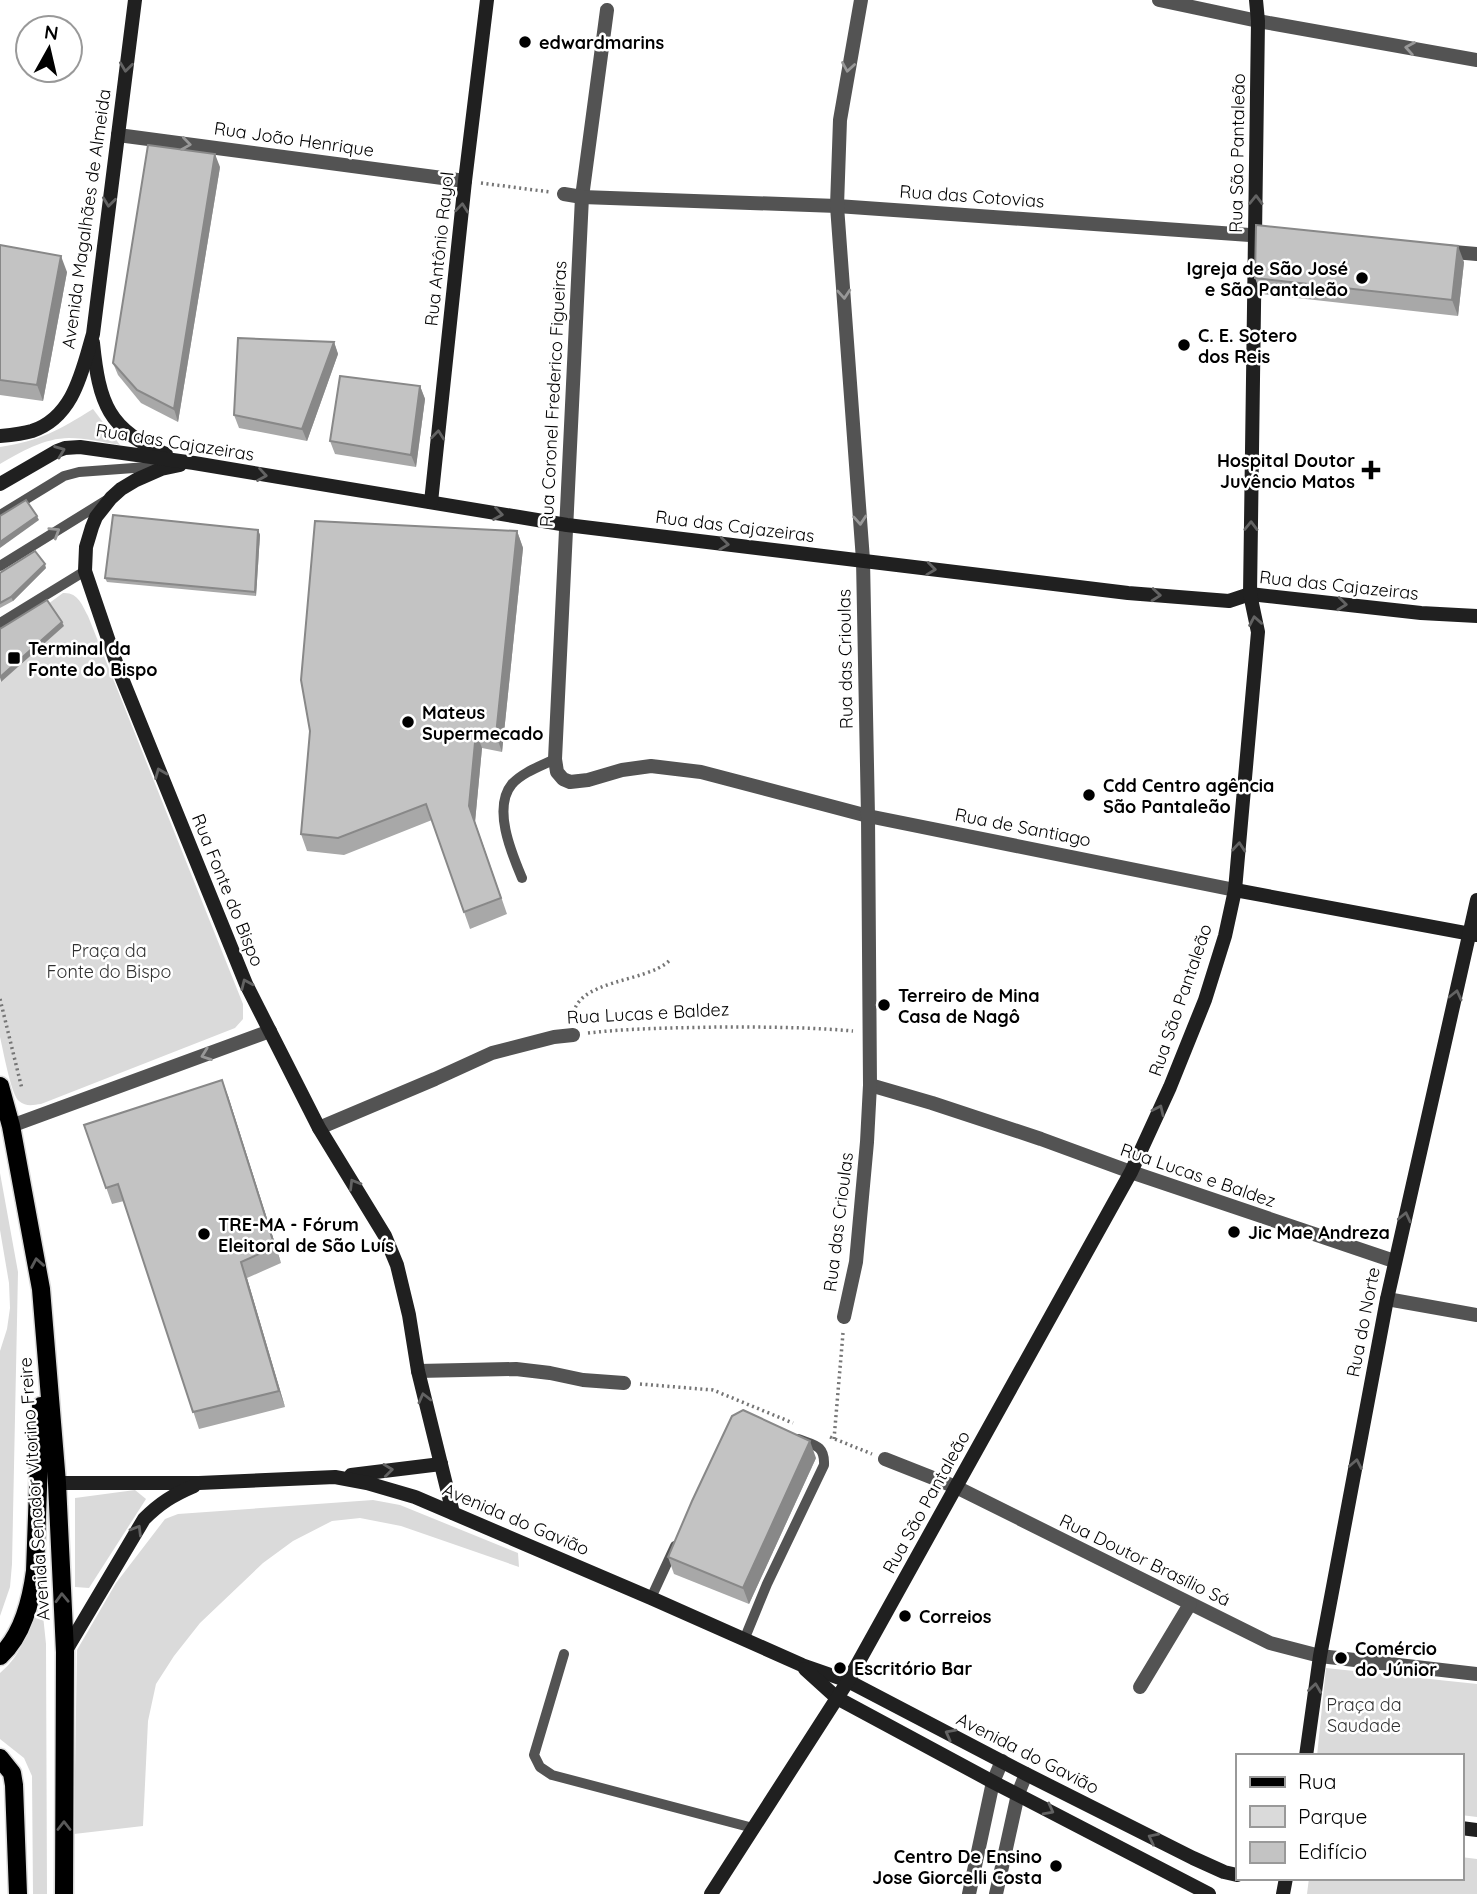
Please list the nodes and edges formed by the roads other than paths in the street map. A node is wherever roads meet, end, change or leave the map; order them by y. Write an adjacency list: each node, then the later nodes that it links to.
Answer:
1 (135, 0): 9 (street, Avenida Magalhães de Almeida, one-way to 9)
2 (487, 0): 10 (street, Rua Antônio Rayol)
3 (861, 0): 13 (street, Rua das Crioulas, one-way to 13)
4 (1159, 0): 7 (street)
5 (1256, 0): 7 (street, Rua São Pantaleão)
6 (607, 10): 12 (street, Rua Coronel Frederico Figueiras)
7 (1258, 21): 8 (street, one-way to 7); 14 (street, Rua São Pantaleão, one-way to 7)
8 (1477, 60)
9 (118, 135): 10 (street, Rua João Henrique, one-way to 10); 18 (street, Avenida Magalhães de Almeida, one-way to 18)
10 (465, 181): 24 (street, Rua Antônio Rayol, one-way to 10)
11 (564, 194): 12 (street, Rua das Cotovias)
12 (582, 197): 13 (street, Rua das Cotovias); 26 (street, Rua Coronel Frederico Figueiras)
13 (838, 206): 14 (street, Rua das Cotovias); 27 (street, Rua das Crioulas, one-way to 27)
14 (1255, 236): 15 (street, Rua das Cotovias); 30 (street, Rua São Pantaleão, one-way to 14)
15 (1282, 237)
16 (1421, 249): 17 (street)
17 (1477, 254)
18 (93, 334): 19 (street, Avenida Magalhães de Almeida); 20 (street)
19 (0, 436)
20 (200, 464): 21 (street, Rua Fonte do Bispo); 22 (street, Rua das Cajazeiras, one-way to 20); 24 (street, Rua das Cajazeiras, one-way to 24)
21 (174, 465): 23 (street, Rua Fonte do Bispo); 25 (lane)
22 (0, 484)
23 (111, 498): 28 (lane, one-way to 23); 29 (street, Rua Fonte do Bispo)
24 (431, 502): 26 (street, Rua das Cajazeiras, one-way to 26)
25 (0, 515)
26 (567, 525): 27 (street, Rua das Cajazeiras, one-way to 27); 33 (street, Rua Coronel Frederico Figueiras)
27 (863, 560): 30 (street, Rua das Cajazeiras, one-way to 30); 35 (street, Rua das Crioulas)
28 (0, 566)
29 (85, 571): 32 (lane); 40 (street, Rua Fonte do Bispo, one-way to 29)
30 (1250, 594): 31 (street, Rua das Cajazeiras, one-way to 31); 37 (street, Rua São Pantaleão, one-way to 30)
31 (1477, 616)
32 (0, 623)
33 (555, 759): 34 (street, Rua Coronel Frederico Figueiras); 36 (lane)
34 (563, 779): 35 (street, Rua de Santiago)
35 (868, 816): 37 (street, Rua de Santiago); 42 (street, Rua das Crioulas)
36 (522, 878)
37 (1235, 890): 39 (street, Rua de Santiago); 46 (street, Rua São Pantaleão, one-way to 37)
38 (1477, 900): 39 (street, Rua do Norte)
39 (1474, 935): 47 (street, Rua do Norte, one-way to 39)
40 (270, 1031): 44 (street, one-way to 44); 45 (street, Rua Fonte do Bispo)
41 (573, 1035): 45 (street, Rua Lucas e Baldez)
42 (870, 1085): 46 (street, Rua Lucas e Baldez); 50 (street, Rua das Crioulas)
43 (0, 1086): 44 (main road, Avenida Senador Vitorino Freire)
44 (11, 1126): 51 (main road, Avenida Senador Vitorino Freire, one-way to 44)
45 (319, 1128): 52 (street, Rua Fonte do Bispo, one-way to 45)
46 (1131, 1172): 47 (street, Rua Lucas e Baldez); 60 (street, Rua São Pantaleão)
47 (1394, 1261): 48 (street, Rua do Norte)
48 (1387, 1299): 49 (street); 69 (street, Rua do Norte, one-way to 48)
49 (1477, 1315)
50 (844, 1317)
51 (44, 1331): 58 (main road, Avenida Senador Vitorino Freire); 68 (main road)
52 (418, 1371): 53 (street); 56 (street, Rua Fonte do Bispo, one-way to 52)
53 (624, 1383)
54 (785, 1434): 65 (lane)
55 (885, 1459): 60 (street)
56 (441, 1464): 57 (street, one-way to 56); 61 (street, Rua Fonte do Bispo)
57 (335, 1477): 59 (street, Avenida do Gavião); 61 (street, Avenida do Gavião)
58 (57, 1483): 59 (street, Avenida do Gavião); 66 (main road, Avenida Senador Vitorino Freire, one-way to 58)
59 (199, 1483): 66 (street, Avenida do Gavião, one-way to 59)
60 (956, 1488): 64 (street, Rua Doutor Brasílio Sá); 72 (street, Rua São Pantaleão)
61 (453, 1513): 63 (street, Avenida do Gavião)
62 (679, 1537): 63 (lane)
63 (651, 1598): 65 (street, Avenida do Gavião)
64 (1190, 1604): 69 (street, Rua Doutor Brasílio Sá); 73 (street)
65 (744, 1640): 70 (street, Avenida do Gavião)
66 (65, 1652): 86 (main road, Avenida Senador Vitorino Freire, one-way to 66)
67 (564, 1654): 81 (lane)
68 (0, 1656)
69 (1320, 1656): 71 (street, Rua Doutor Brasílio Sá); 75 (street, Rua do Norte, one-way to 69)
70 (802, 1665): 72 (street, Avenida do Gavião); 74 (street, Avenida do Gavião)
71 (1477, 1674)
72 (848, 1681): 74 (street, Rua São Pantaleão); 77 (street, Avenida do Gavião, one-way to 72)
73 (1140, 1687)
74 (837, 1698): 79 (street, Avenida do Gavião); 81 (street, Rua São Pantaleão)
75 (1306, 1754)
76 (0, 1758): 85 (main road)
77 (1002, 1762): 78 (street, Avenida do Gavião); 79 (street)
78 (1026, 1774): 80 (street); 82 (street, Avenida do Gavião, one-way to 78)
79 (993, 1782): 80 (street, Avenida do Gavião); 88 (street)
80 (1017, 1794): 84 (street, Avenida do Gavião, one-way to 84); 89 (street)
81 (753, 1828): 87 (street, Rua São Pantaleão)
82 (1193, 1858): 83 (street, Avenida do Gavião); 84 (street)
83 (1236, 1875)
84 (1182, 1880): 90 (street, Avenida do Gavião)
85 (18, 1894)
86 (64, 1894)
87 (711, 1894)
88 (969, 1894)
89 (996, 1894)
90 (1209, 1894)

